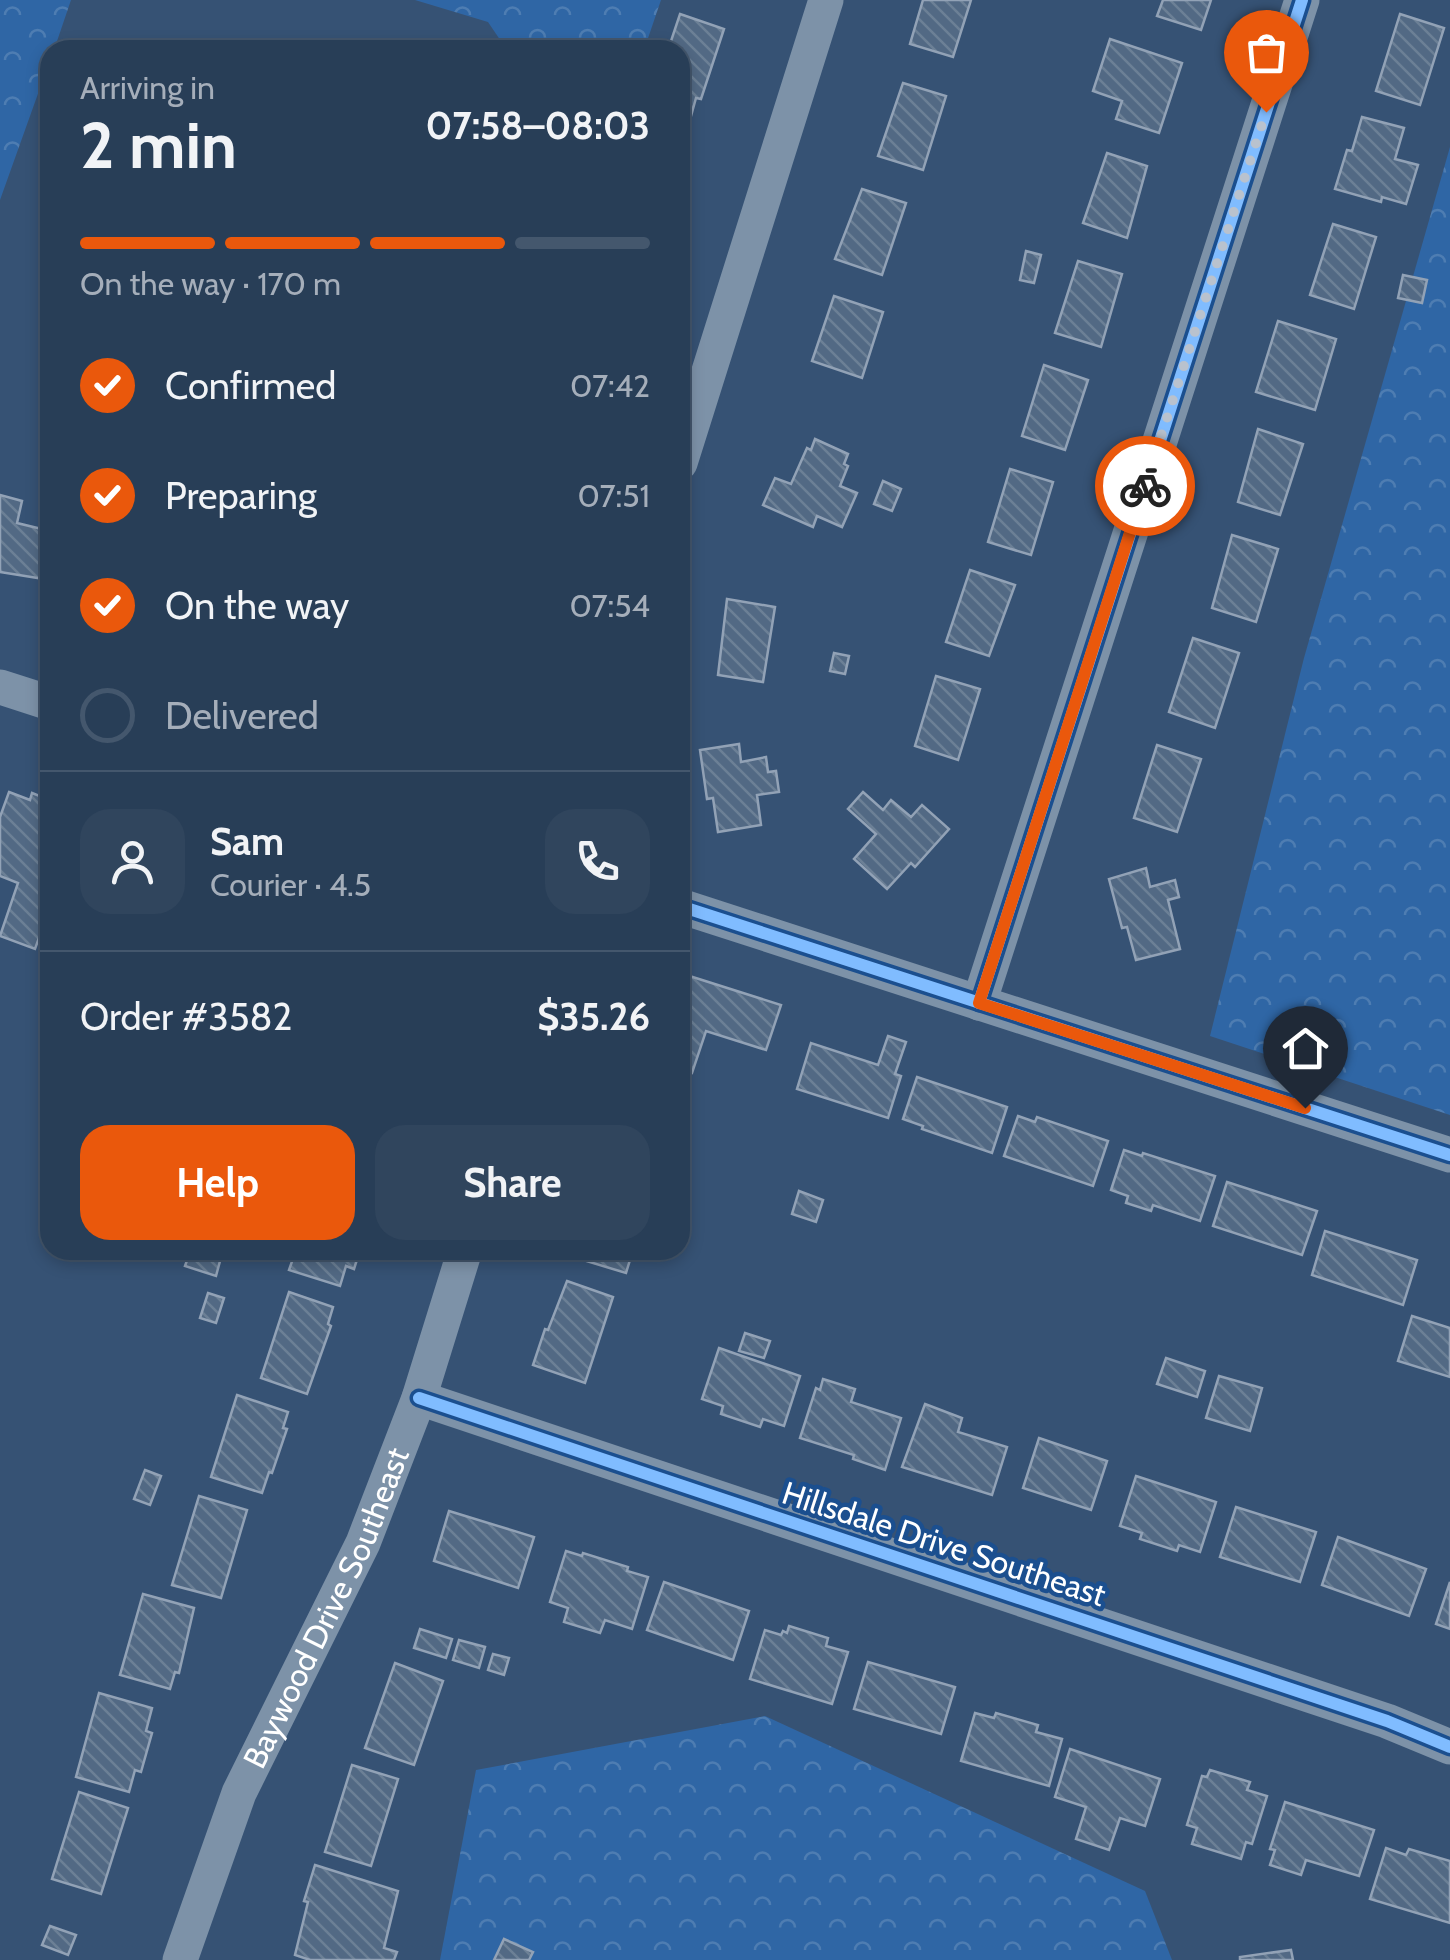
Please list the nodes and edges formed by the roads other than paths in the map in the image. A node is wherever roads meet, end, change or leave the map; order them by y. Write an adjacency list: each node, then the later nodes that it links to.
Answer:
1 (826, 0): 3 (street)
2 (1302, 0): 7 (street)
3 (690, 431)
4 (0, 687): 5 (street)
5 (40, 700)
6 (690, 909): 7 (street)
7 (979, 1003): 8 (street)
8 (1450, 1155)
9 (463, 1260): 10 (street, Baywood Drive Southeast)
10 (418, 1398): 11 (street, Hillsdale Drive Southeast); 12 (street, Baywood Drive Southeast)
11 (1450, 1746)
12 (180, 1960)

